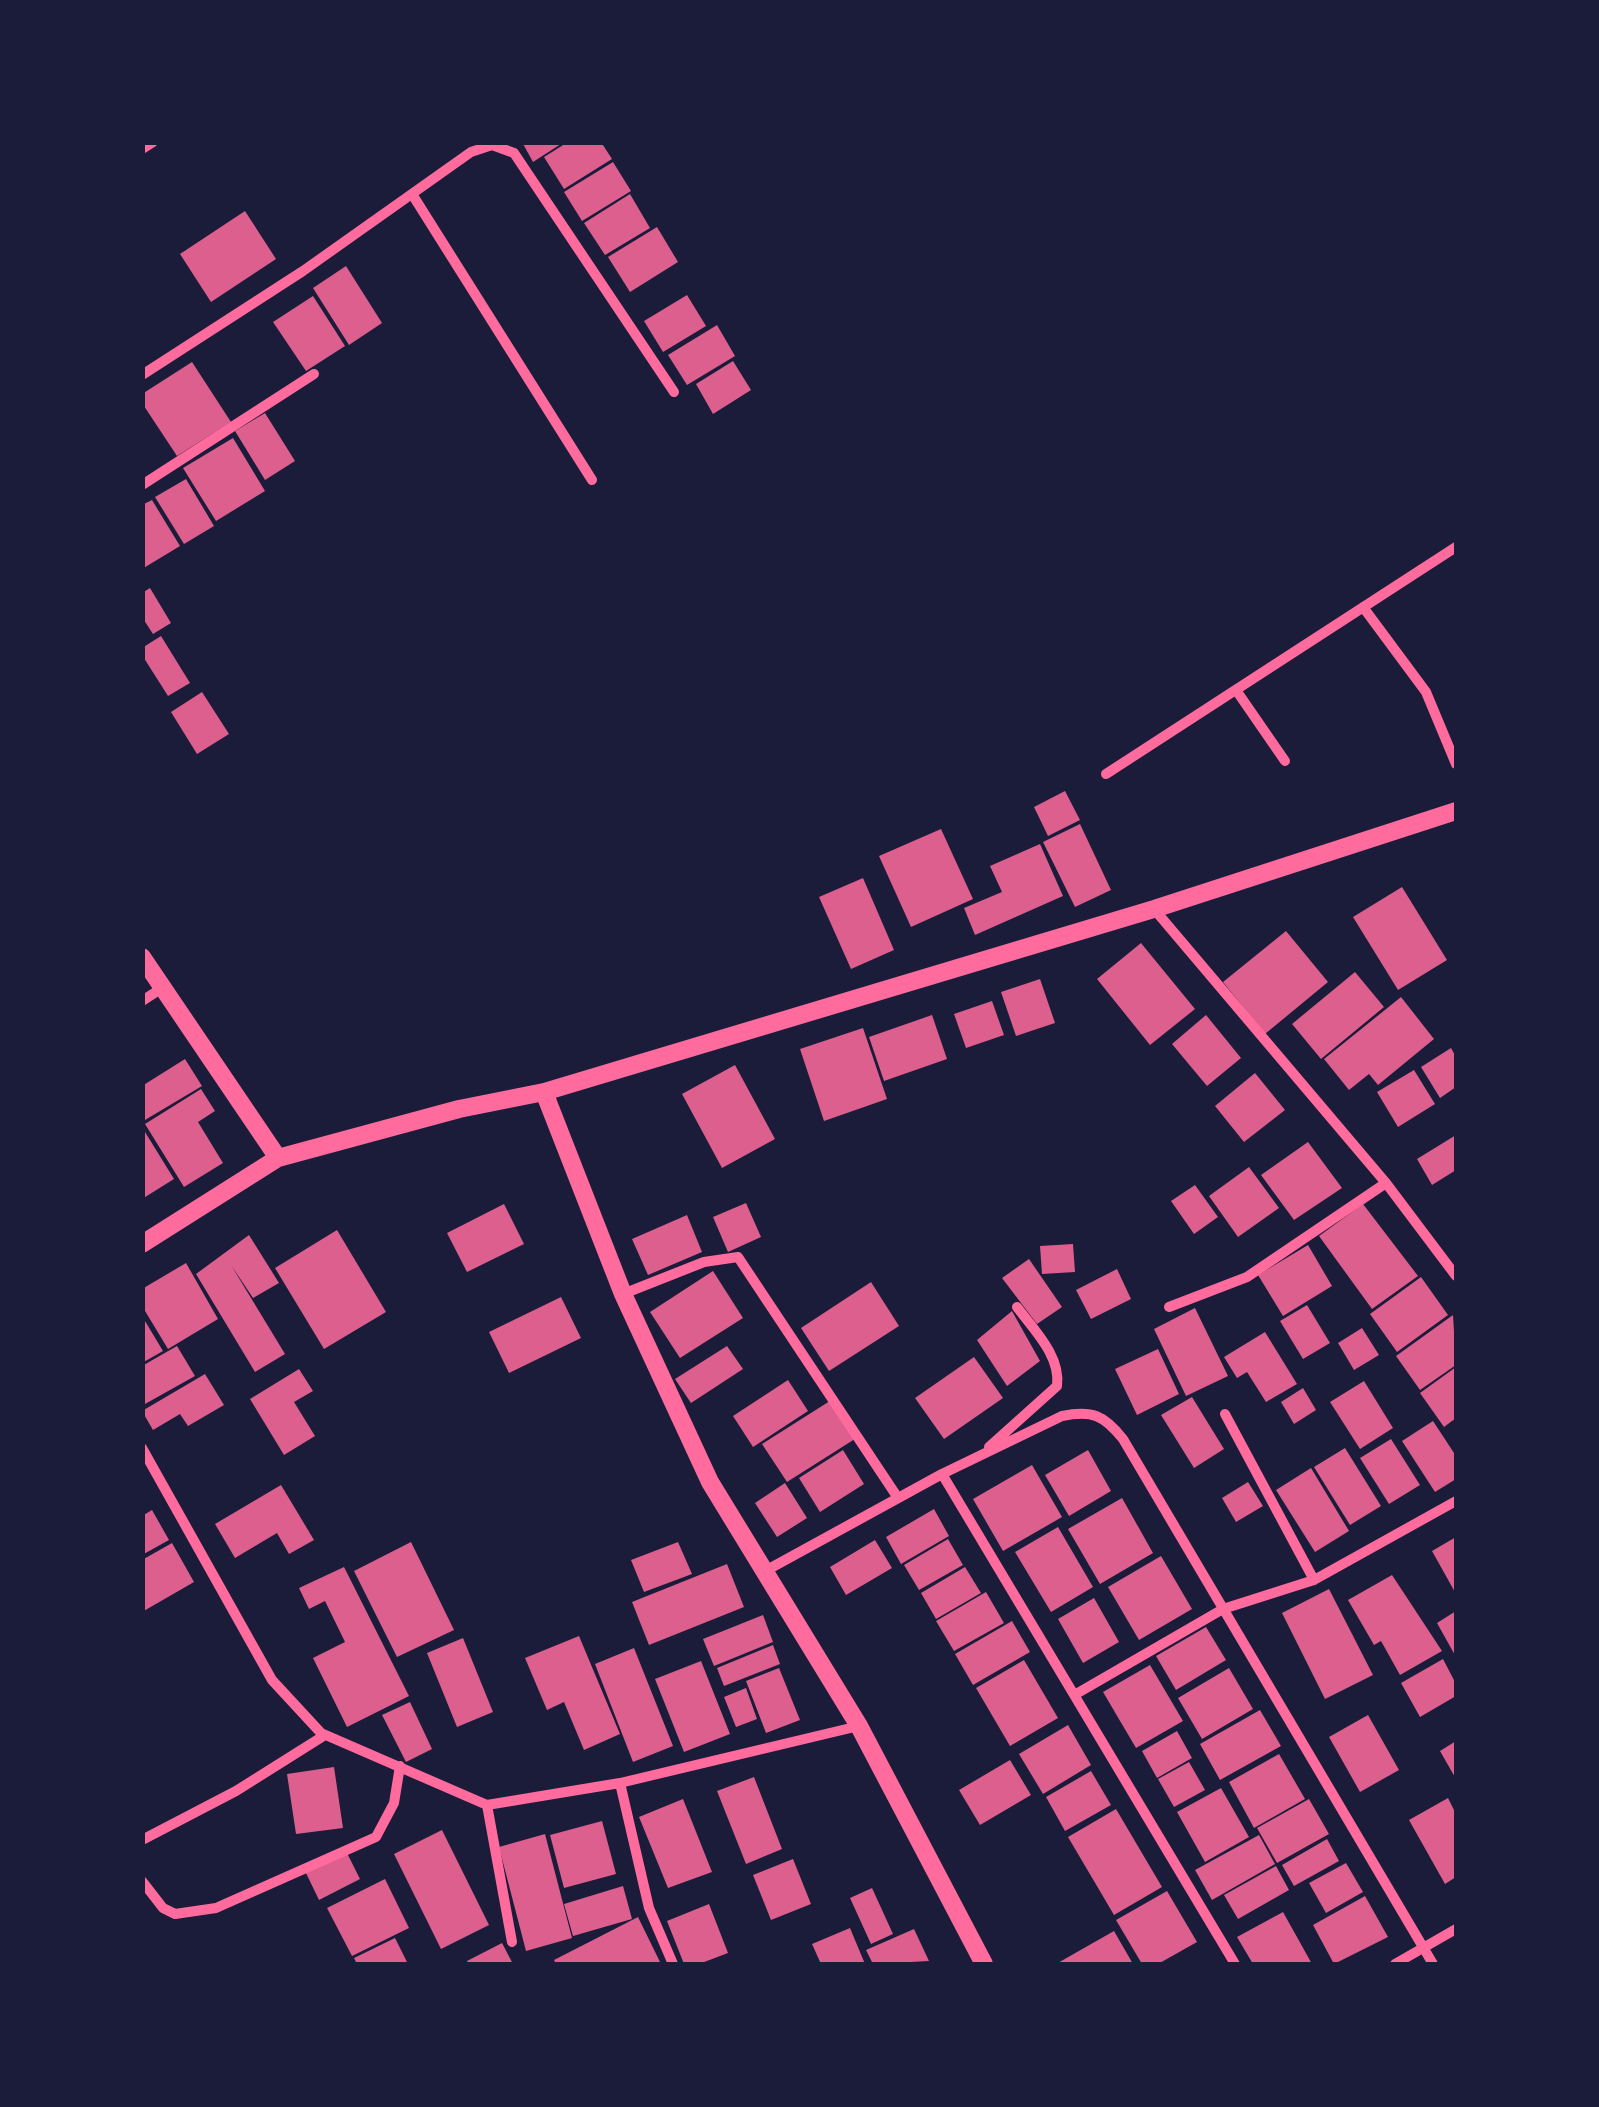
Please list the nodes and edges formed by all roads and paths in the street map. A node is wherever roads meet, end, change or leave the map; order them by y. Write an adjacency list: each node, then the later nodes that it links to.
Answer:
1 (154, 142): 2 (street)
2 (142, 149)
3 (412, 194): 5 (street); 6 (street); 7 (street)
4 (314, 374): 8 (street)
5 (142, 375)
6 (674, 392)
7 (592, 480)
8 (142, 485)
9 (1456, 547): 10 (street)
10 (1362, 607): 11 (street); 13 (street)
11 (1236, 690): 12 (street); 14 (street)
12 (1285, 761)
13 (1456, 764)
14 (1106, 774)
15 (1456, 811): 16 (street)
16 (1154, 908): 20 (street); 22 (street)
17 (142, 958): 18 (street)
18 (162, 988): 19 (street); 21 (street)
19 (142, 1000)
20 (544, 1092): 21 (street); 25 (street)
21 (278, 1158): 23 (street)
22 (1386, 1182): 24 (street); 27 (street)
23 (142, 1244)
24 (1456, 1276)
25 (623, 1294): 32 (street); 34 (street)
26 (1017, 1307): 30 (street)
27 (1169, 1308)
28 (1226, 1414): 35 (street)
29 (142, 1448): 39 (street)
30 (977, 1458): 31 (street); 36 (street)
31 (942, 1474): 32 (street); 37 (street)
32 (898, 1498): 34 (street)
33 (1456, 1501): 35 (street)
34 (767, 1570): 38 (street)
35 (1314, 1580): 36 (street)
36 (1223, 1609): 37 (street); 47 (street)
37 (1076, 1694): 50 (street)
38 (859, 1726): 41 (street); 49 (street)
39 (325, 1736): 40 (street); 43 (street)
40 (400, 1766): 42 (street); 44 (street)
41 (620, 1784): 42 (street); 48 (street)
42 (487, 1805): 46 (street)
43 (142, 1840)
44 (142, 1881)
45 (1456, 1928): 47 (street)
46 (512, 1942)
47 (1424, 1948): 51 (street); 52 (street)
48 (673, 1964)
49 (984, 1964)
50 (1235, 1964)
51 (1395, 1964)
52 (1433, 1964)

